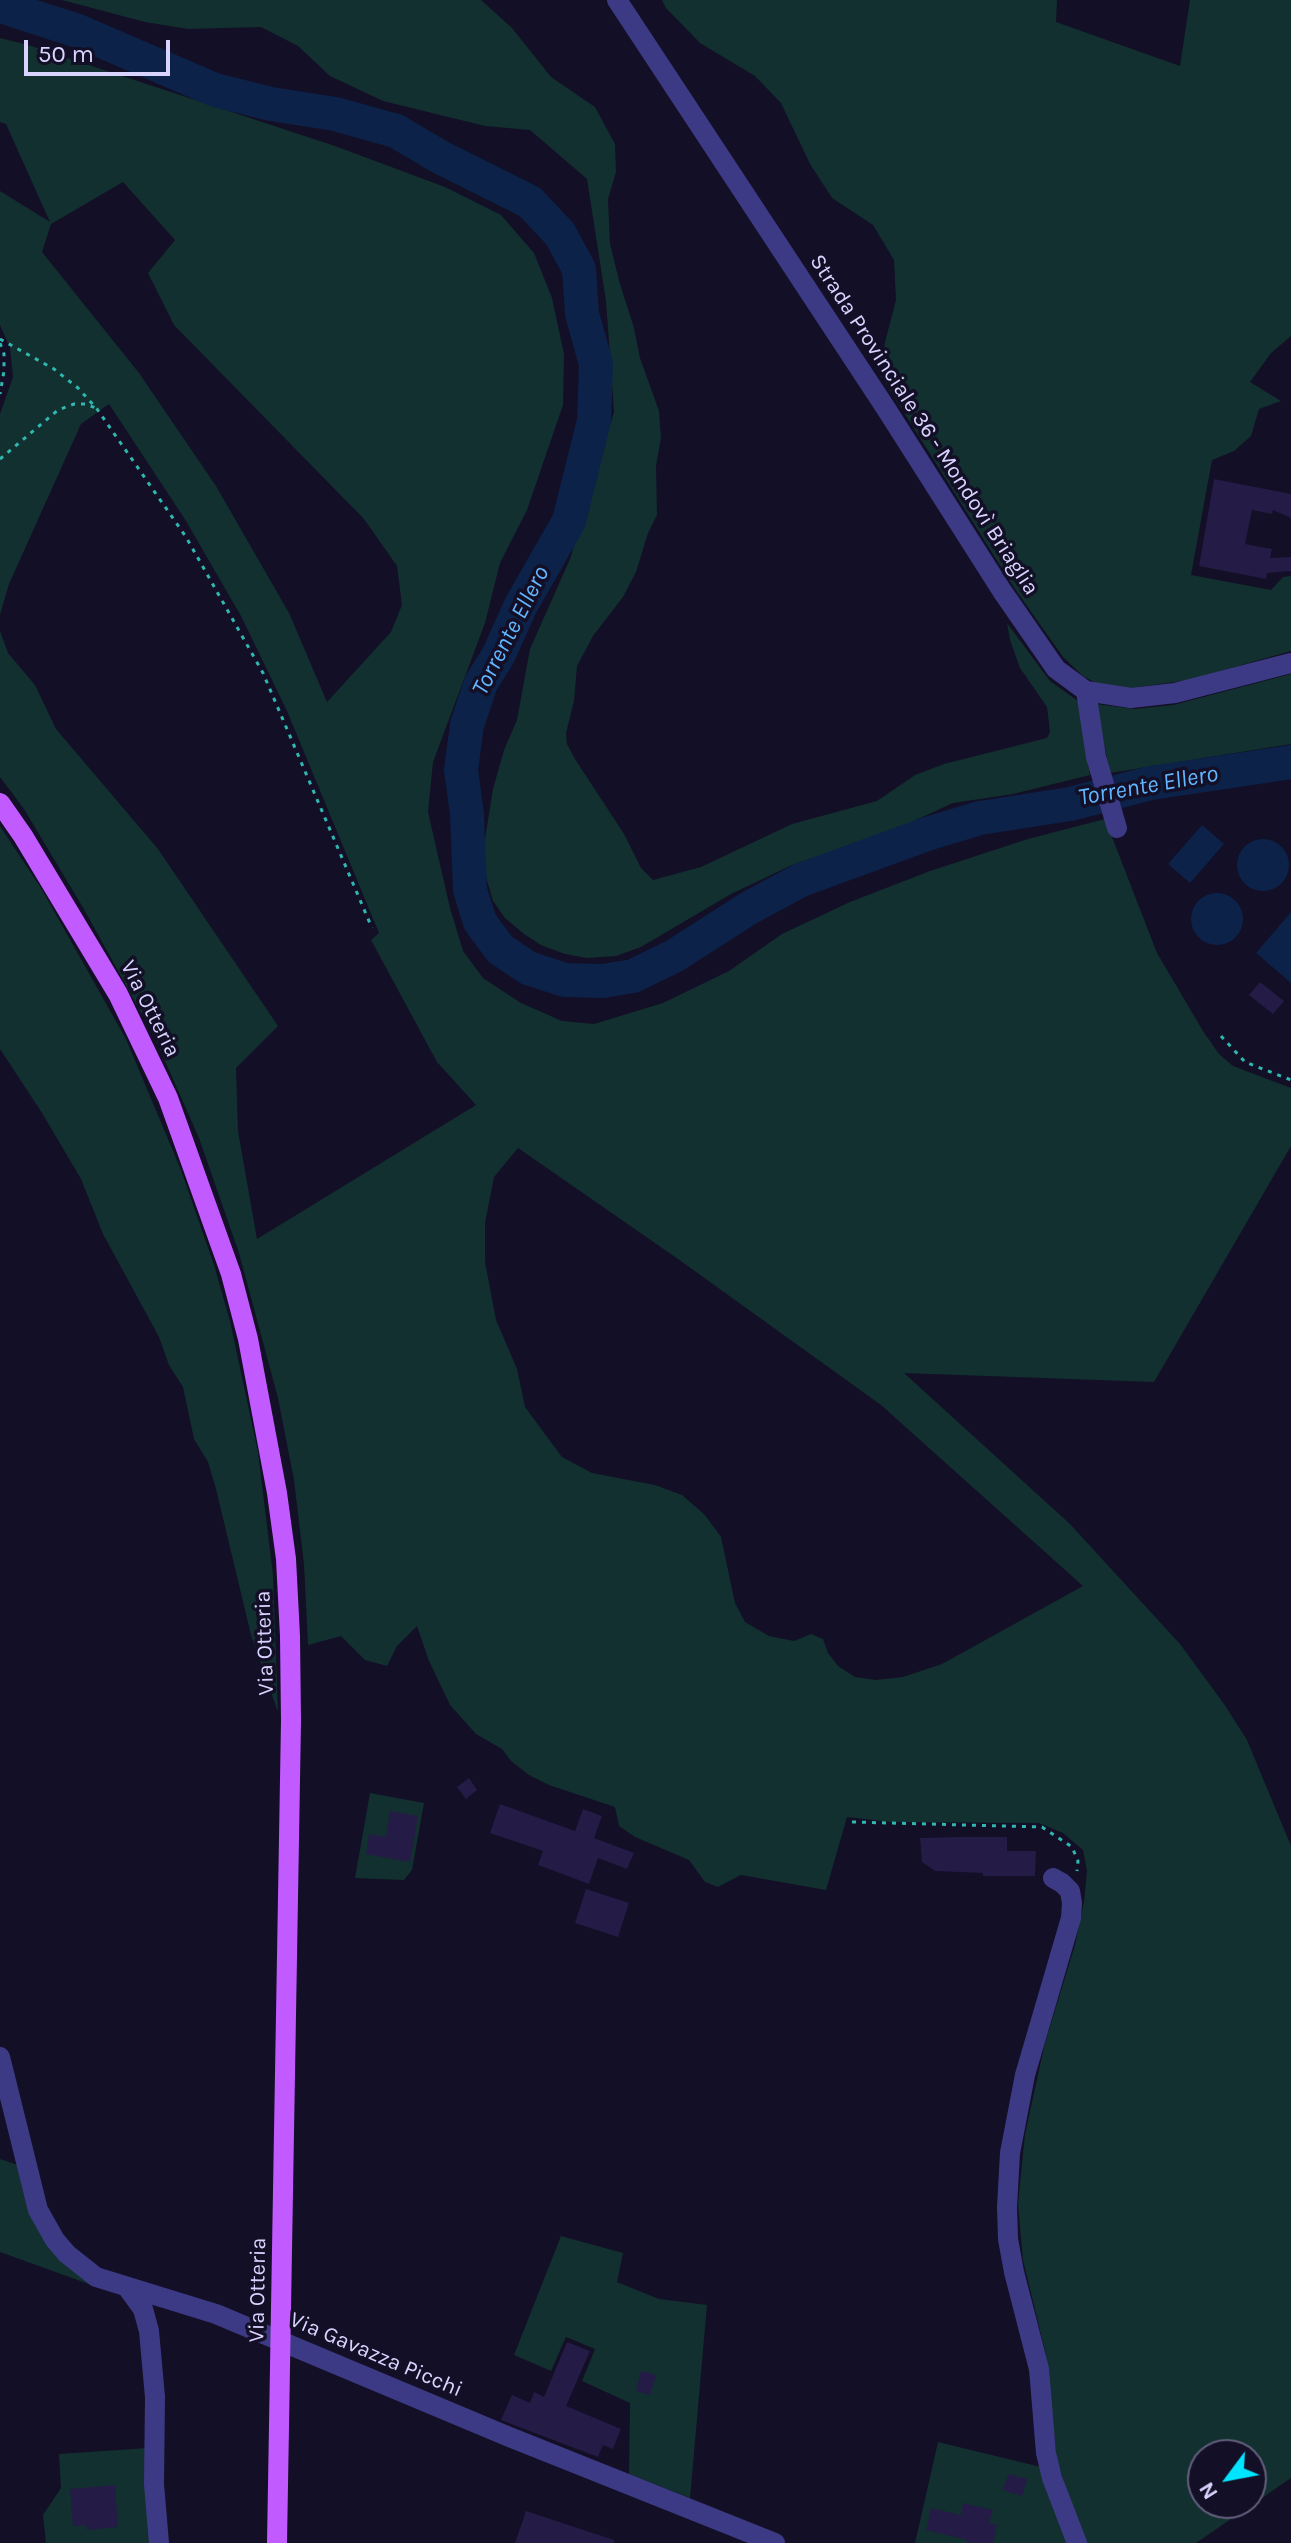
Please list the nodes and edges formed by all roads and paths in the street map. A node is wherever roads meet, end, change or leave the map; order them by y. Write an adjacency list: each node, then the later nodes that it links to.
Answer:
1 (617, 0): 7 (street, Strada Provinciale 36 - Mondovì Briaglia)
2 (0, 341): 3 (path); 4 (path)
3 (0, 394)
4 (97, 409): 5 (path); 10 (path)
5 (0, 459)
6 (1291, 663): 7 (street)
7 (1086, 691): 9 (street)
8 (0, 803): 18 (main road, Via Otteria)
9 (1117, 828)
10 (372, 928)
11 (1221, 1036): 12 (path)
12 (1291, 1080)
13 (852, 1822): 15 (path)
14 (1053, 1878): 15 (street)
15 (1072, 1903): 23 (street)
16 (0, 2057): 17 (street, Via Gavazza Picchi)
17 (127, 2287): 18 (street, Via Gavazza Picchi); 20 (street)
18 (281, 2341): 19 (street, Via Gavazza Picchi); 21 (main road, Via Otteria)
19 (737, 2536): 22 (street, Via Gavazza Picchi)
20 (159, 2543)
21 (277, 2543)
22 (775, 2543)
23 (1077, 2543)

